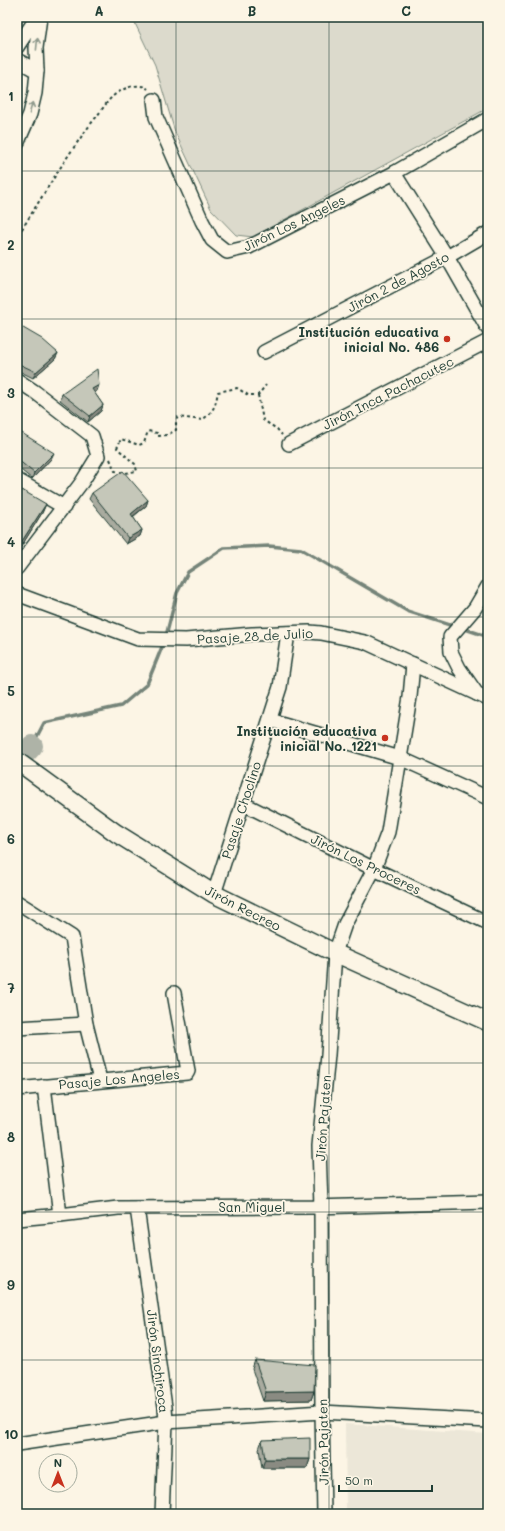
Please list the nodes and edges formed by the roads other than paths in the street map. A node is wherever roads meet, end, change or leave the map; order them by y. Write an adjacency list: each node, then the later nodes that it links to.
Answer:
1 (37, 17): 3 (street)
2 (40, 17): 5 (street, one-way to 2)
3 (17, 47)
4 (17, 60): 5 (street)
5 (37, 71): 8 (street, one-way to 5)
6 (154, 100): 9 (street, Jirón Los Angeles)
7 (488, 119): 9 (street, Jirón Los Angeles)
8 (17, 144)
9 (394, 173): 11 (street)
10 (488, 234): 11 (street, Jirón 2 de Agosto)
11 (447, 258): 12 (street); 14 (street, Jirón 2 de Agosto)
12 (488, 329)
13 (488, 341): 16 (street, Jirón Inca Pachacutec)
14 (264, 352)
15 (17, 380): 18 (street)
16 (289, 444)
17 (17, 480): 18 (street)
18 (64, 507): 19 (street)
19 (17, 568)
20 (488, 586): 24 (street)
21 (17, 594): 22 (street, Pasaje 28 de Julio)
22 (288, 633): 23 (street, Pasaje 28 de Julio); 25 (street, Pasaje Choclino)
23 (413, 664): 24 (street, Pasaje 28 de Julio); 26 (street, Jirón Pajaten)
24 (483, 697)
25 (270, 720): 26 (street); 29 (street, Pasaje Choclino)
26 (400, 758): 28 (street); 30 (street, Jirón Pajaten)
27 (17, 761): 31 (main road, Jirón Recreo)
28 (488, 798)
29 (244, 804): 30 (street, Jirón Los Proceres); 31 (street, Pasaje Choclino)
30 (374, 869): 33 (street, Jirón Los Proceres); 34 (street, Jirón Pajaten)
31 (214, 894): 34 (main road, Jirón Recreo)
32 (17, 902): 37 (street)
33 (488, 923)
34 (335, 953): 36 (main road, Jirón Recreo); 43 (street, Jirón Pajaten)
35 (174, 993): 39 (street, Pasaje Los Angeles)
36 (488, 1022)
37 (86, 1024): 38 (street); 39 (street)
38 (17, 1028)
39 (100, 1080): 40 (street, Pasaje Los Angeles)
40 (44, 1086): 41 (street, Pasaje Los Angeles); 45 (street)
41 (17, 1089)
42 (488, 1202): 43 (street, San Miguel)
43 (321, 1207): 44 (street, San Miguel); 47 (street, Jirón Pajaten)
44 (138, 1208): 45 (street, San Miguel); 49 (street, Jirón Sinchiroca)
45 (60, 1215): 46 (street, San Miguel)
46 (17, 1219)
47 (322, 1412): 48 (street); 49 (street); 52 (street, Jirón Pajaten)
48 (488, 1421)
49 (166, 1422): 50 (street); 51 (street, Jirón Sinchiroca)
50 (17, 1444)
51 (162, 1514)
52 (324, 1514)

